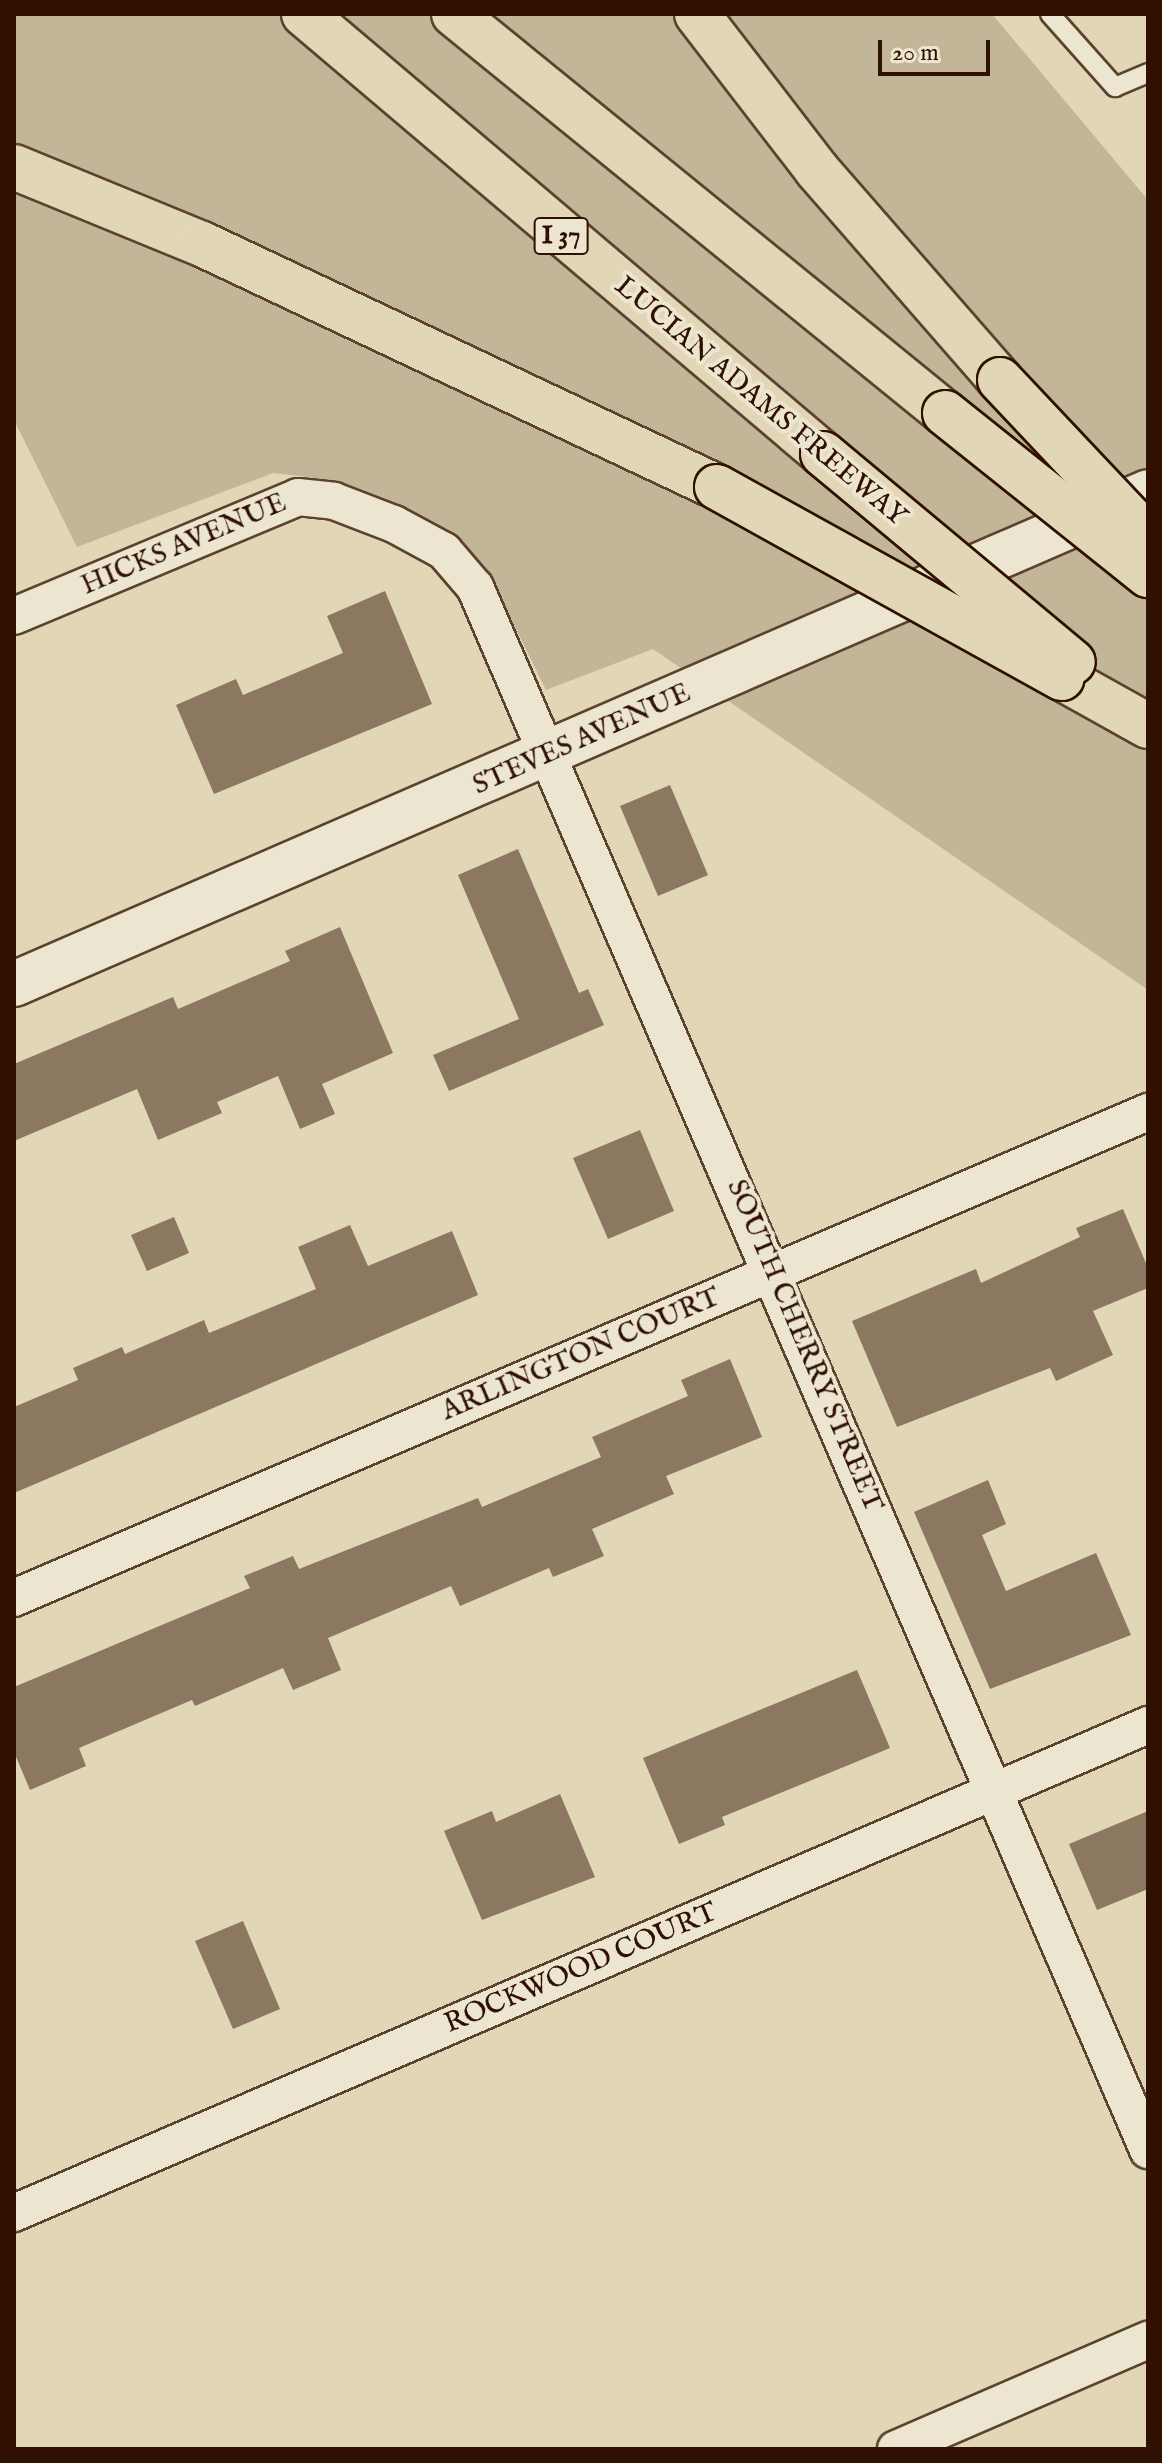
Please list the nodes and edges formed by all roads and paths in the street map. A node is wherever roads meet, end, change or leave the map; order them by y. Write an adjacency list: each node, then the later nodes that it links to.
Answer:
1 (304, 14): 12 (highway, LUCIAN ADAMS FREEWAY / I 37, bridge)
2 (454, 14): 10 (highway, bridge)
3 (697, 14): 8 (highway, bridge)
4 (1050, 14): 5 (lane)
5 (1148, 73)
6 (14, 167): 12 (highway, bridge)
7 (1148, 492): 14 (street, STEVES AVENUE)
8 (1148, 537)
9 (444, 551): 11 (street, HICKS AVENUE); 14 (street, SOUTH CHERRY STREET)
10 (1148, 575)
11 (14, 616)
12 (1070, 672): 13 (highway, LUCIAN ADAMS FREEWAY / I 37)
13 (1148, 725)
14 (550, 754): 15 (street, STEVES AVENUE); 17 (street, SOUTH CHERRY STREET)
15 (14, 984)
16 (1148, 1112): 17 (street, ARLINGTON COURT)
17 (773, 1274): 18 (street, ARLINGTON COURT); 20 (street, SOUTH CHERRY STREET)
18 (14, 1598)
19 (1148, 1725): 20 (street, ROCKWOOD COURT)
20 (994, 1791): 21 (street, SOUTH CHERRY STREET); 22 (street, ROCKWOOD COURT)
21 (1148, 2150)
22 (14, 2213)
23 (1148, 2340): 24 (street)
24 (896, 2449)

